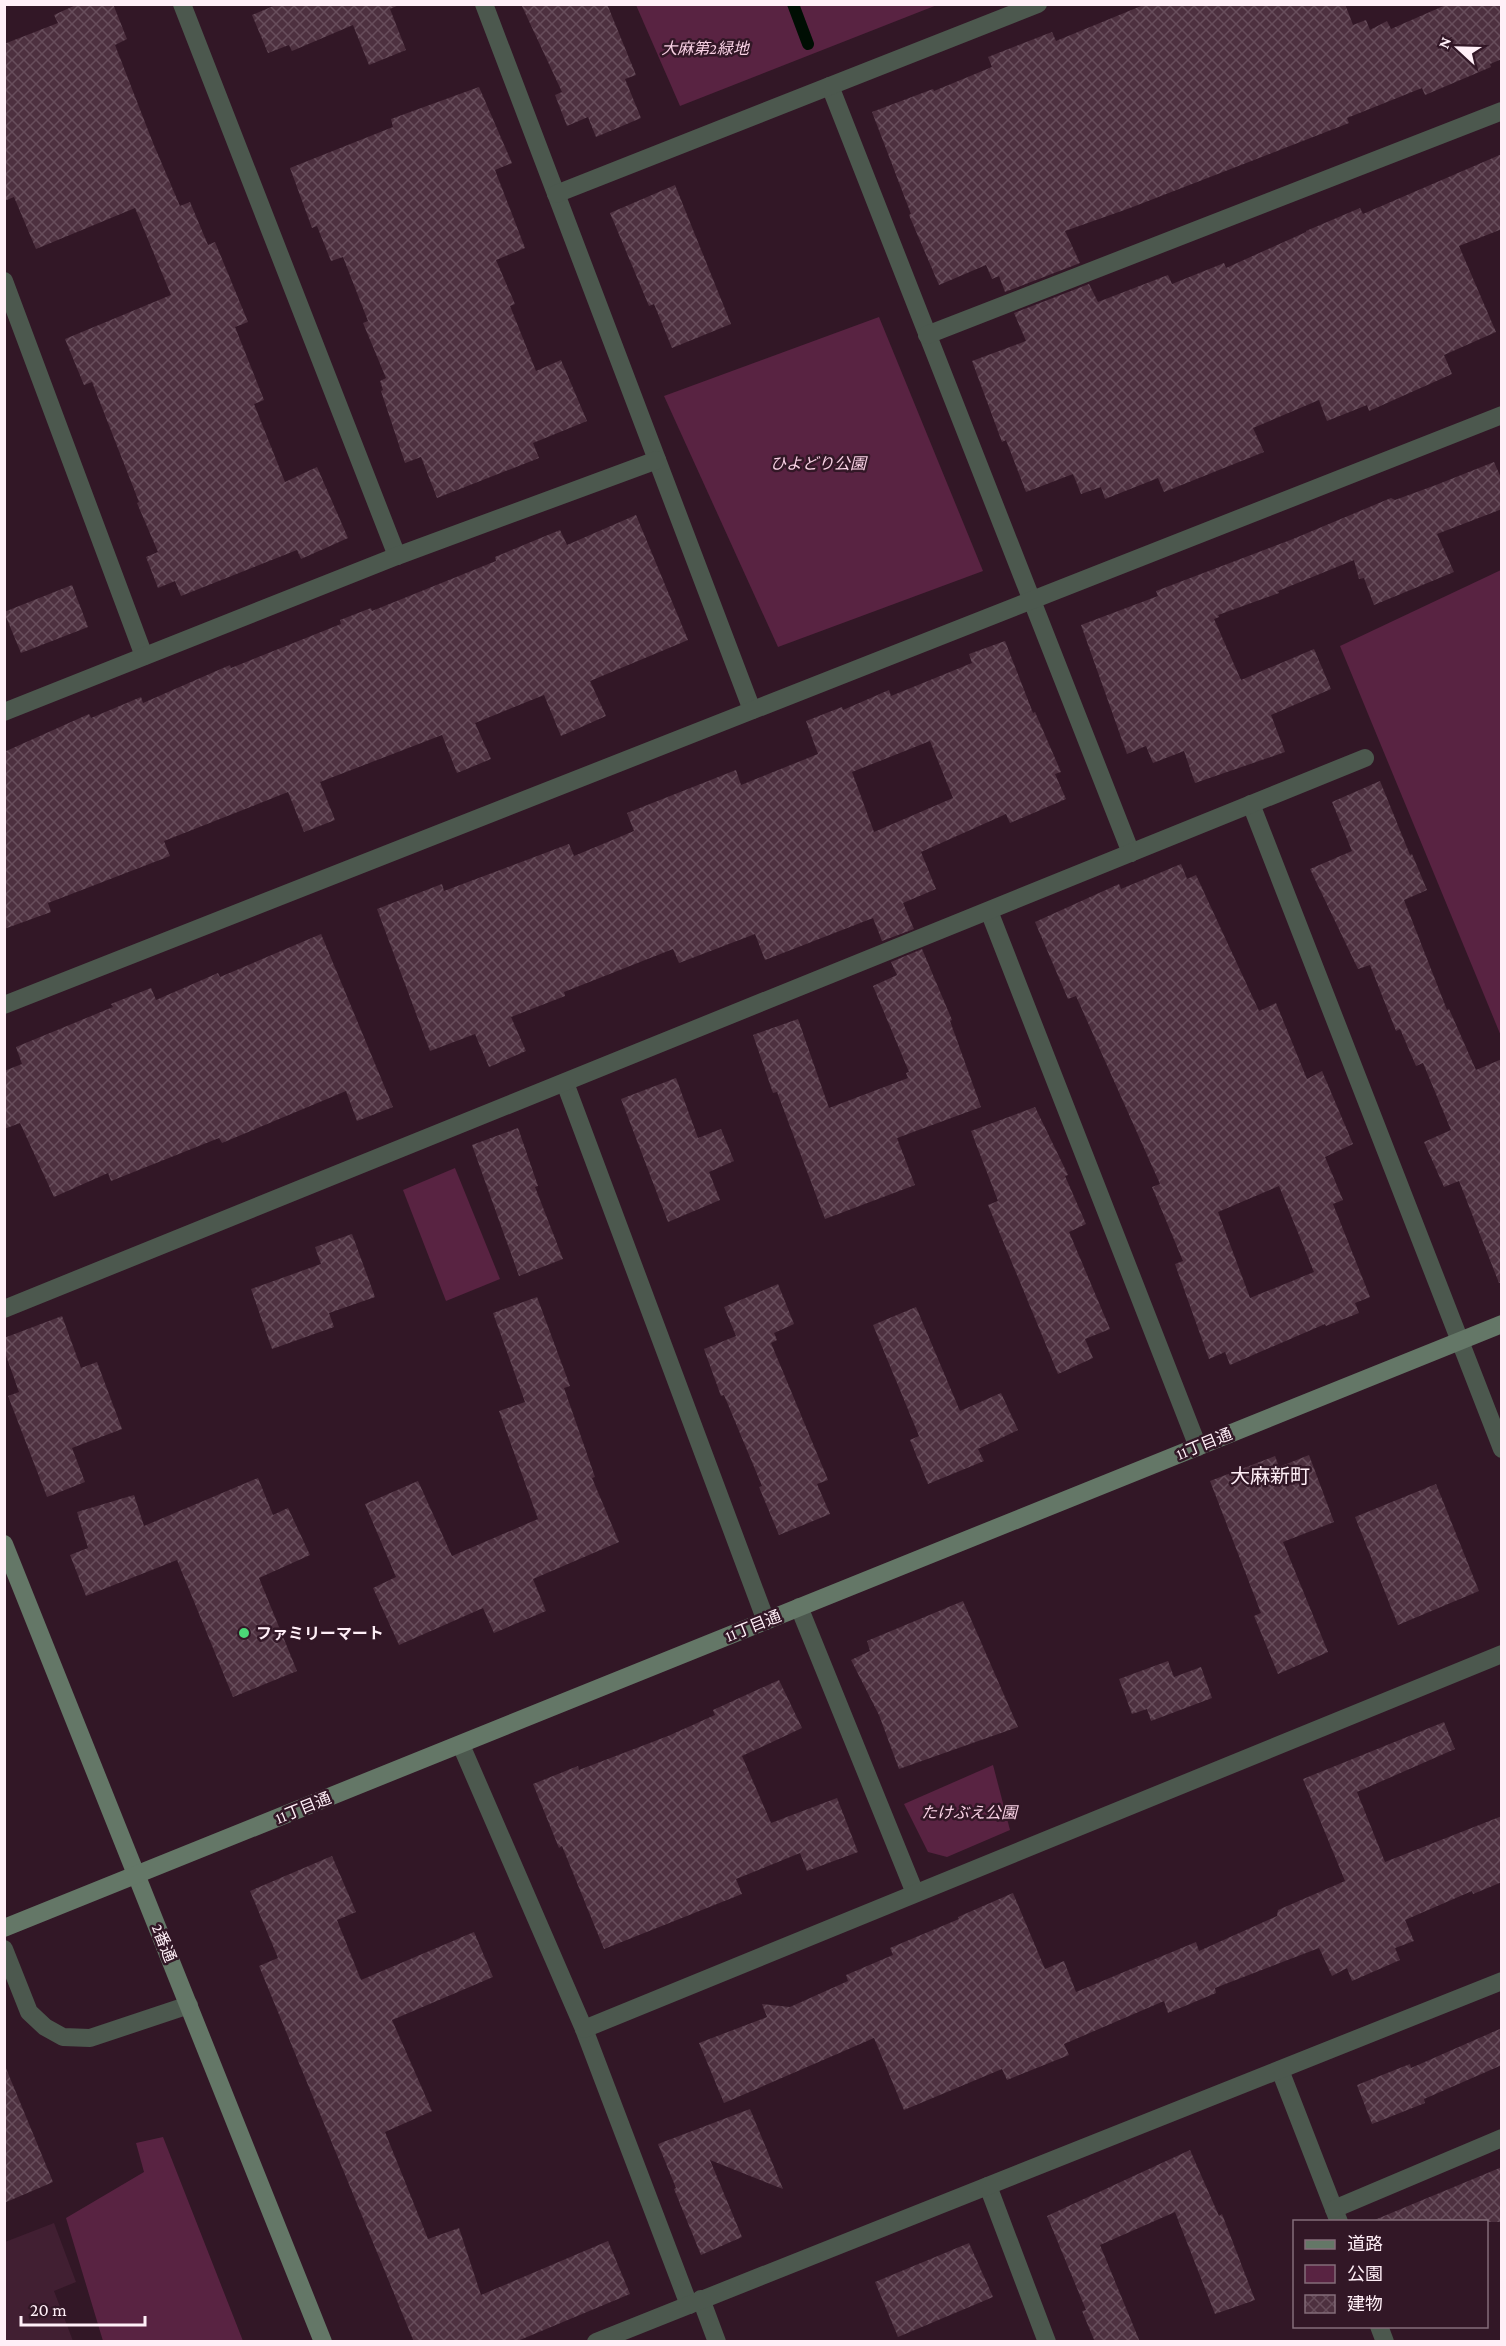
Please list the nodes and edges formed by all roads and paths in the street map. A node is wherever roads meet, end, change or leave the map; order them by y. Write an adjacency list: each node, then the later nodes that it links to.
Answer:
1 (182, 4): 11 (street)
2 (484, 4): 6 (street)
3 (1038, 4): 4 (street)
4 (830, 86): 6 (street); 8 (street)
5 (1502, 111): 8 (street)
6 (556, 194): 10 (street)
7 (4, 281): 13 (street)
8 (927, 335): 12 (street)
9 (1502, 415): 12 (street)
10 (657, 460): 11 (street); 14 (street)
11 (397, 556): 13 (street)
12 (1031, 600): 14 (street); 18 (street)
13 (144, 656): 15 (street)
14 (752, 710): 20 (street)
15 (4, 712)
16 (1365, 758): 17 (street)
17 (1251, 804): 18 (street); 24 (street)
18 (1131, 853): 19 (street)
19 (989, 910): 21 (street); 25 (street)
20 (4, 1005)
21 (565, 1083): 22 (street); 29 (street)
22 (4, 1309)
23 (1502, 1324): 24 (street, 11丁目通)
24 (1461, 1341): 25 (street, 11丁目通); 26 (street)
25 (1198, 1447): 28 (street, 11丁目通)
26 (1502, 1449)
27 (4, 1544): 32 (street, 2番通)
28 (799, 1607): 29 (street, 11丁目通); 33 (street)
29 (766, 1621): 31 (street, 11丁目通)
30 (1502, 1654): 33 (street)
31 (461, 1744): 32 (street, 11丁目通); 38 (street)
32 (138, 1875): 34 (street, 11丁目通); 37 (street, 2番通)
33 (915, 1893): 38 (street)
34 (4, 1928)
35 (4, 1949): 37 (street)
36 (1502, 1981): 39 (street)
37 (189, 2004): 44 (street, 2番通)
38 (584, 2029): 43 (street)
39 (1280, 2070): 41 (street); 42 (street)
40 (1502, 2138): 42 (street)
41 (988, 2186): 43 (street); 47 (street)
42 (1336, 2215)
43 (695, 2302): 45 (street); 46 (street)
44 (323, 2342)
45 (596, 2342)
46 (717, 2342)
47 (1047, 2342)

